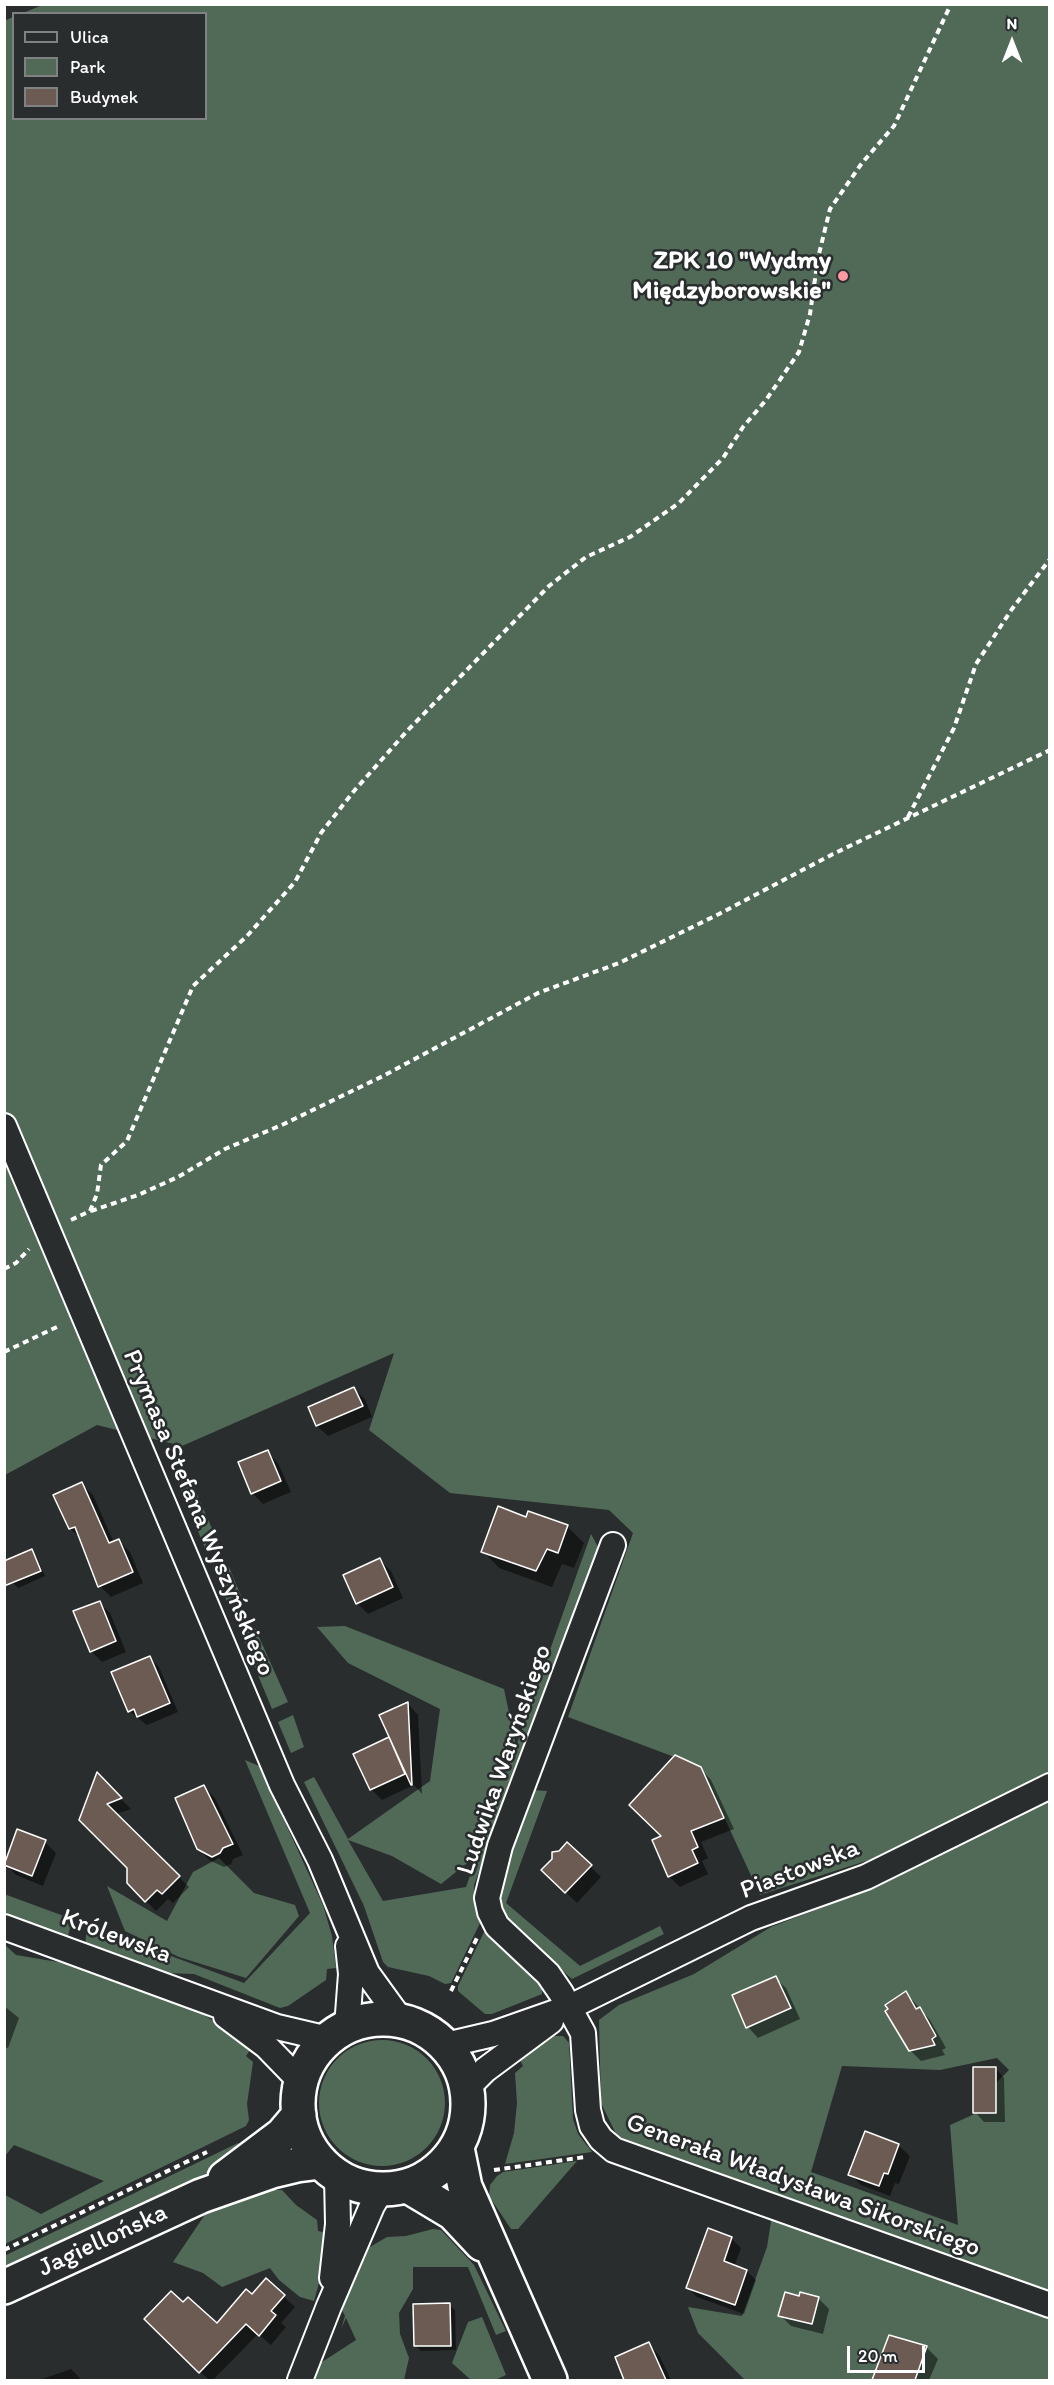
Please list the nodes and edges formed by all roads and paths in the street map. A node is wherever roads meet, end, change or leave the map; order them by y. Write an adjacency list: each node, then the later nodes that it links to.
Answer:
1 (951, 4): 6 (path)
2 (1050, 559): 4 (path)
3 (1050, 750): 4 (path)
4 (908, 818): 6 (path)
5 (4, 1126): 7 (street, Prymasa Stefana Wyszyńskiego)
6 (90, 1211): 7 (path)
7 (47, 1228): 8 (street, Prymasa Stefana Wyszyńskiego)
8 (85, 1314): 9 (path); 13 (street, Prymasa Stefana Wyszyńskiego)
9 (4, 1352)
10 (613, 1545): 12 (street, Ludwika Waryńskiego)
11 (1050, 1786): 17 (street, Piastowska)
12 (490, 1912): 15 (path); 17 (street, Ludwika Waryńskiego)
13 (344, 1919): 18 (street, Prymasa Stefana Wyszyńskiego); 19 (street, Prymasa Stefana Wyszyńskiego)
14 (4, 1927): 16 (street, Królewska)
15 (451, 1991)
16 (207, 2002): 19 (street, Królewska); 21 (street, Królewska)
17 (570, 2007): 20 (street, Piastowska); 22 (street, Piastowska); 34 (street, Generała Władysława Sikorskiego)
18 (401, 2020): 19 (street); 20 (street)
19 (337, 2033): 21 (street)
20 (446, 2045): 22 (street)
21 (300, 2081): 23 (street)
22 (467, 2088): 24 (street)
23 (299, 2115): 27 (street); 30 (street, Jagiellońska)
24 (457, 2148): 29 (street); 32 (street)
25 (209, 2151): 31 (path)
26 (588, 2157): 28 (path)
27 (329, 2169): 29 (street); 30 (street, Jagiellońska); 35 (street)
28 (494, 2170)
29 (395, 2188): 32 (street); 35 (street)
30 (201, 2196): 33 (street, Jagiellońska)
31 (4, 2250)
32 (500, 2263): 37 (street)
33 (4, 2287)
34 (1050, 2305)
35 (329, 2306): 36 (street)
36 (300, 2380)
37 (550, 2380)

